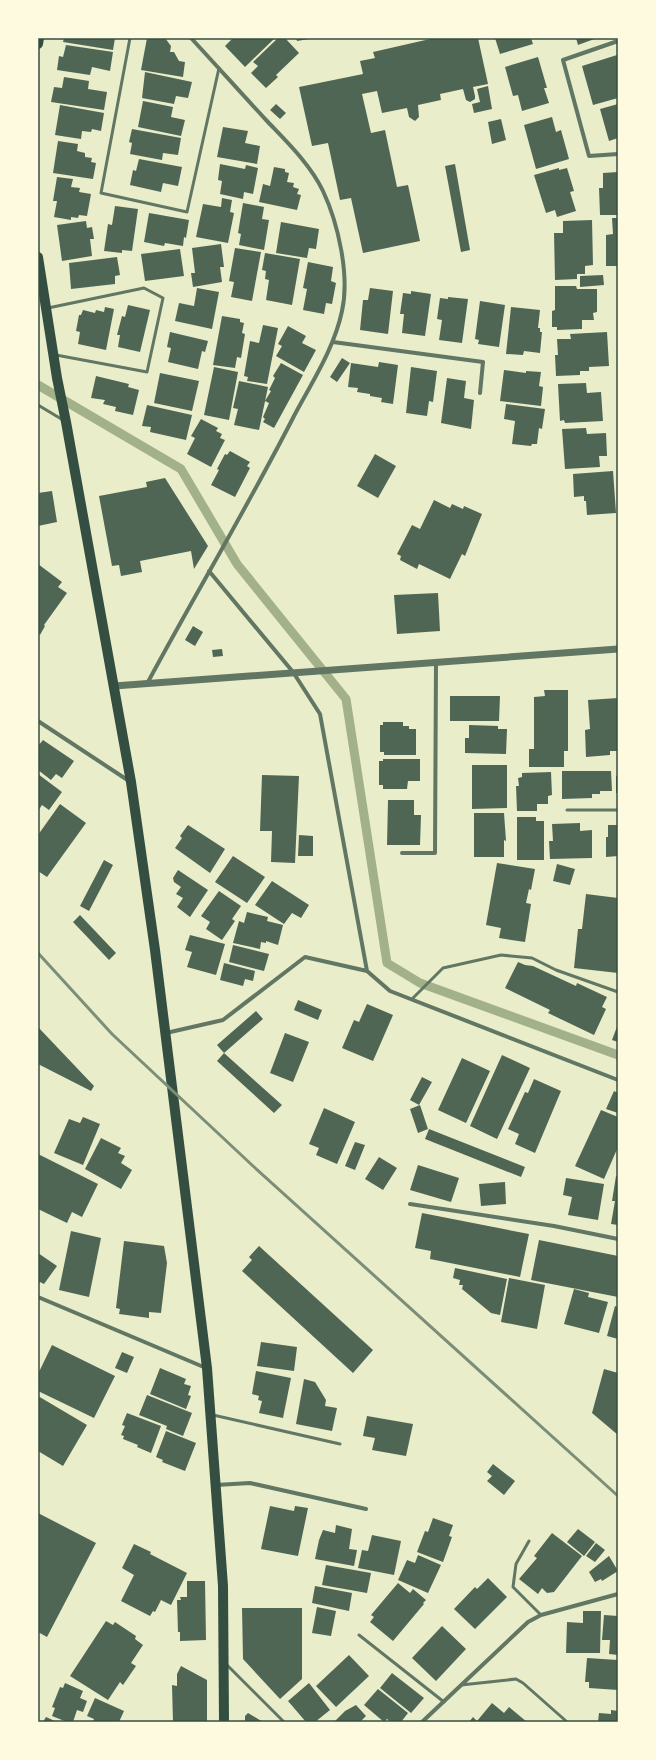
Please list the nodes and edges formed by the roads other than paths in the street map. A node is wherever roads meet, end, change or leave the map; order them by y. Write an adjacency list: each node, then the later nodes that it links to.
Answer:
1 (39, 38): 5 (main road)
2 (130, 38): 6 (lane)
3 (191, 38): 6 (street)
4 (618, 41): 7 (street)
5 (38, 44)
6 (219, 68): 10 (street)
7 (618, 154)
8 (38, 262): 9 (main road)
9 (46, 308): 11 (main road); 11 (lane)
10 (333, 342): 12 (street); 15 (street)
11 (53, 354): 14 (main road)
12 (480, 392)
13 (38, 405): 14 (lane)
14 (66, 422): 20 (main road)
15 (209, 570): 18 (street); 19 (street)
16 (618, 648): 17 (street)
17 (436, 663): 18 (street); 25 (street)
18 (292, 672): 19 (street); 26 (street)
19 (148, 682): 20 (street)
20 (114, 686): 22 (main road)
21 (38, 721): 22 (street)
22 (131, 782): 29 (main road)
23 (567, 810): 24 (lane)
24 (618, 810)
25 (402, 853)
26 (367, 971): 28 (street); 29 (street)
27 (618, 992): 28 (lane)
28 (412, 999): 30 (street)
29 (166, 1034): 34 (main road)
30 (618, 1080)
31 (410, 1204): 32 (street)
32 (618, 1239)
33 (38, 1297): 34 (street)
34 (206, 1368): 35 (main road)
35 (210, 1414): 36 (lane); 37 (main road)
36 (340, 1444)
37 (216, 1485): 38 (street); 43 (main road)
38 (366, 1509)
39 (529, 1541): 41 (lane)
40 (618, 1594): 41 (street)
41 (541, 1615): 44 (street)
42 (359, 1635): 45 (lane)
43 (225, 1662): 47 (main road); 48 (lane)
44 (461, 1685): 45 (street); 46 (lane)
45 (444, 1702): 49 (street)
46 (566, 1721)
47 (224, 1722)
48 (284, 1722)
49 (422, 1722)

